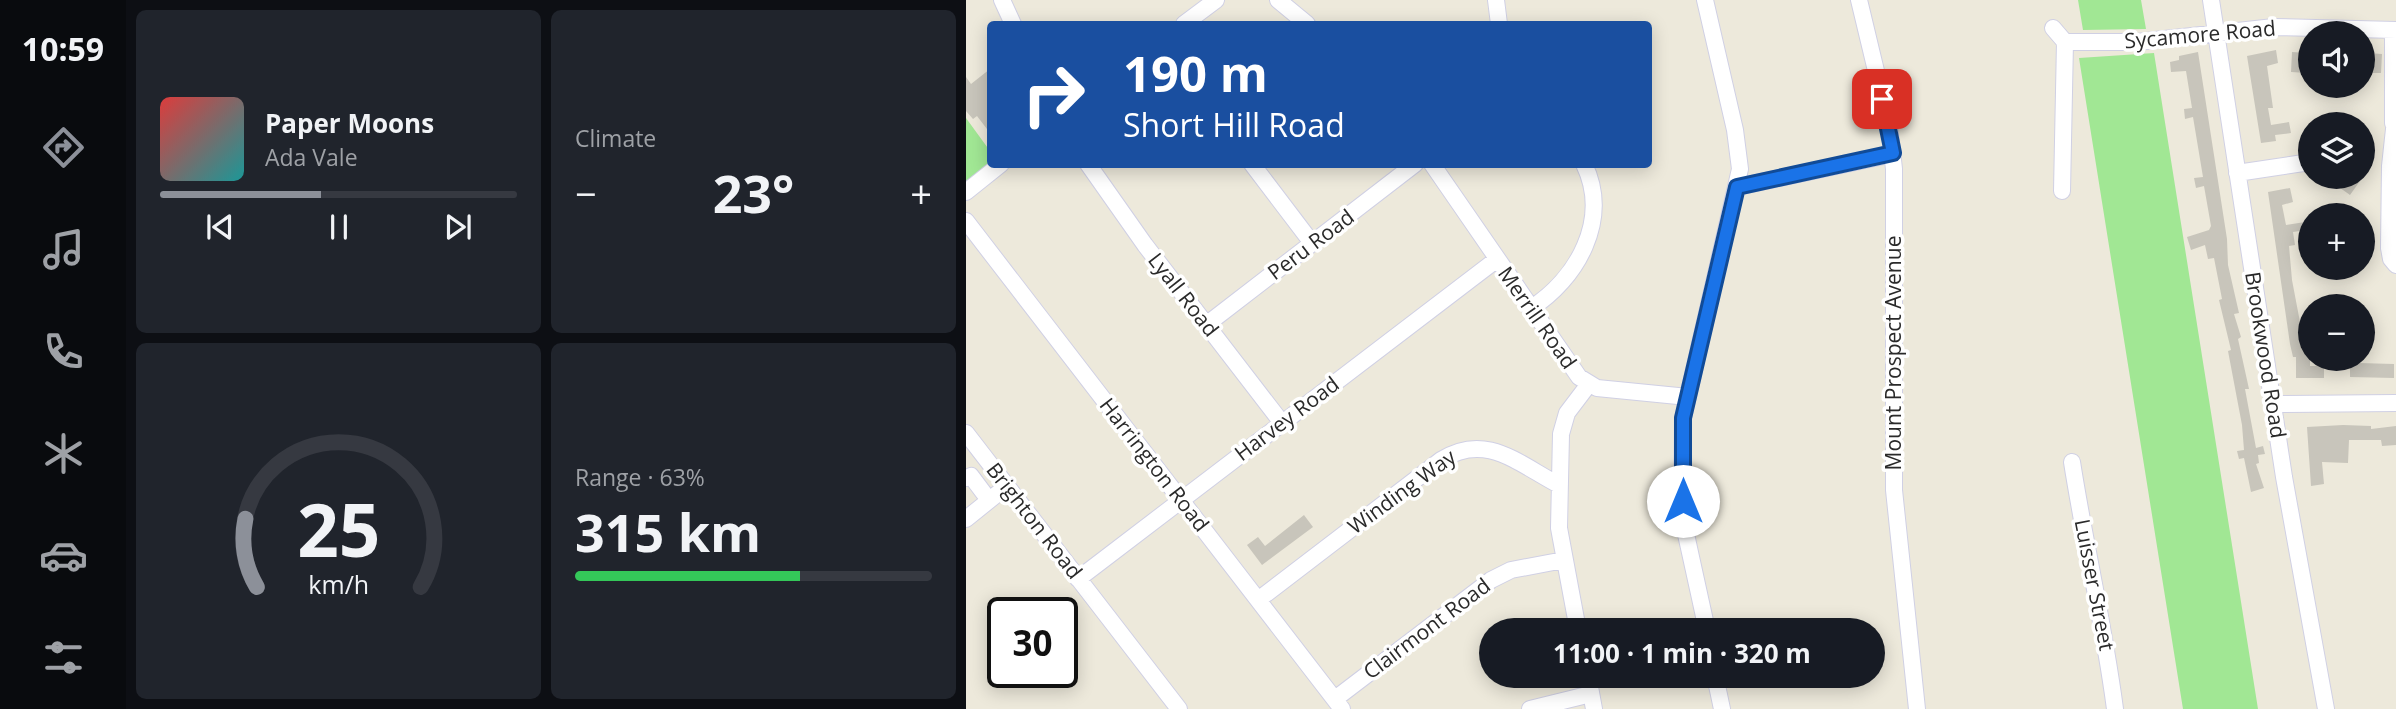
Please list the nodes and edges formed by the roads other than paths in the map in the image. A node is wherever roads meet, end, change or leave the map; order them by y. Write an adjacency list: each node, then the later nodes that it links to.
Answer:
1 (1002, 0): 8 (street)
2 (1216, 0): 9 (street)
3 (1278, 0): 10 (street)
4 (1496, 0): 11 (street)
5 (1705, 0): 27 (street)
6 (1859, 0): 18 (street, Mount Prospect Avenue)
7 (2211, 0): 14 (street, Brookwood Road)
8 (1012, 21)
9 (1188, 21)
10 (1303, 21)
11 (1499, 21)
12 (2053, 28): 15 (street)
13 (2395, 30): 14 (street, Sycamore Road); 16 (street)
14 (2216, 34): 15 (street, Sycamore Road); 26 (street, Brookwood Road)
15 (2065, 42): 28 (street)
16 (2394, 101): 17 (street)
17 (2395, 130): 33 (street)
18 (1893, 153): 27 (street); 60 (street, Mount Prospect Avenue)
19 (2298, 164): 26 (street)
20 (997, 168): 29 (street)
21 (1091, 168): 35 (street, Lyall Road)
22 (1255, 168): 31 (street)
23 (1410, 168): 31 (street, Peru Road)
24 (1435, 168): 32 (street, Merrill Road)
25 (1585, 168): 34 (street)
26 (2236, 173): 39 (street, Brookwood Road)
27 (1737, 187): 37 (street)
28 (2062, 191)
29 (966, 192)
30 (966, 221): 47 (street, Harrington Road)
31 (1312, 243): 35 (street, Peru Road)
32 (1496, 260): 34 (street, Merrill Road); 40 (street, Harvey Road)
33 (2396, 265)
34 (1530, 309): 36 (street, Merrill Road)
35 (1206, 325): 40 (street, Lyall Road)
36 (1589, 384): 37 (street, Merrill Road); 44 (street)
37 (1688, 397): 53 (street)
38 (2396, 403): 39 (street)
39 (2273, 404): 62 (street, Brookwood Road)
40 (1282, 423): 47 (street, Harvey Road)
41 (966, 433): 45 (street, Brighton Road)
42 (2072, 462): 61 (street, Luisser Street)
43 (966, 478): 46 (street)
44 (1559, 485): 49 (street); 51 (street, Winding Way)
45 (1007, 486): 46 (street); 50 (street, Brighton Road)
46 (989, 500): 48 (street)
47 (1181, 500): 50 (street, Harvey Road); 51 (street, Harrington Road)
48 (966, 519)
49 (1564, 560): 52 (street); 56 (street, Clairmont Road)
50 (1078, 579): 57 (street, Brighton Road)
51 (1258, 600): 56 (street, Harrington Road)
52 (1576, 618)
53 (1704, 618)
54 (1718, 688): 59 (street)
55 (1593, 701): 58 (street)
56 (1339, 704)
57 (1179, 709)
58 (1530, 709)
59 (1722, 709)
60 (1917, 709)
61 (2115, 709)
62 (2326, 709)

